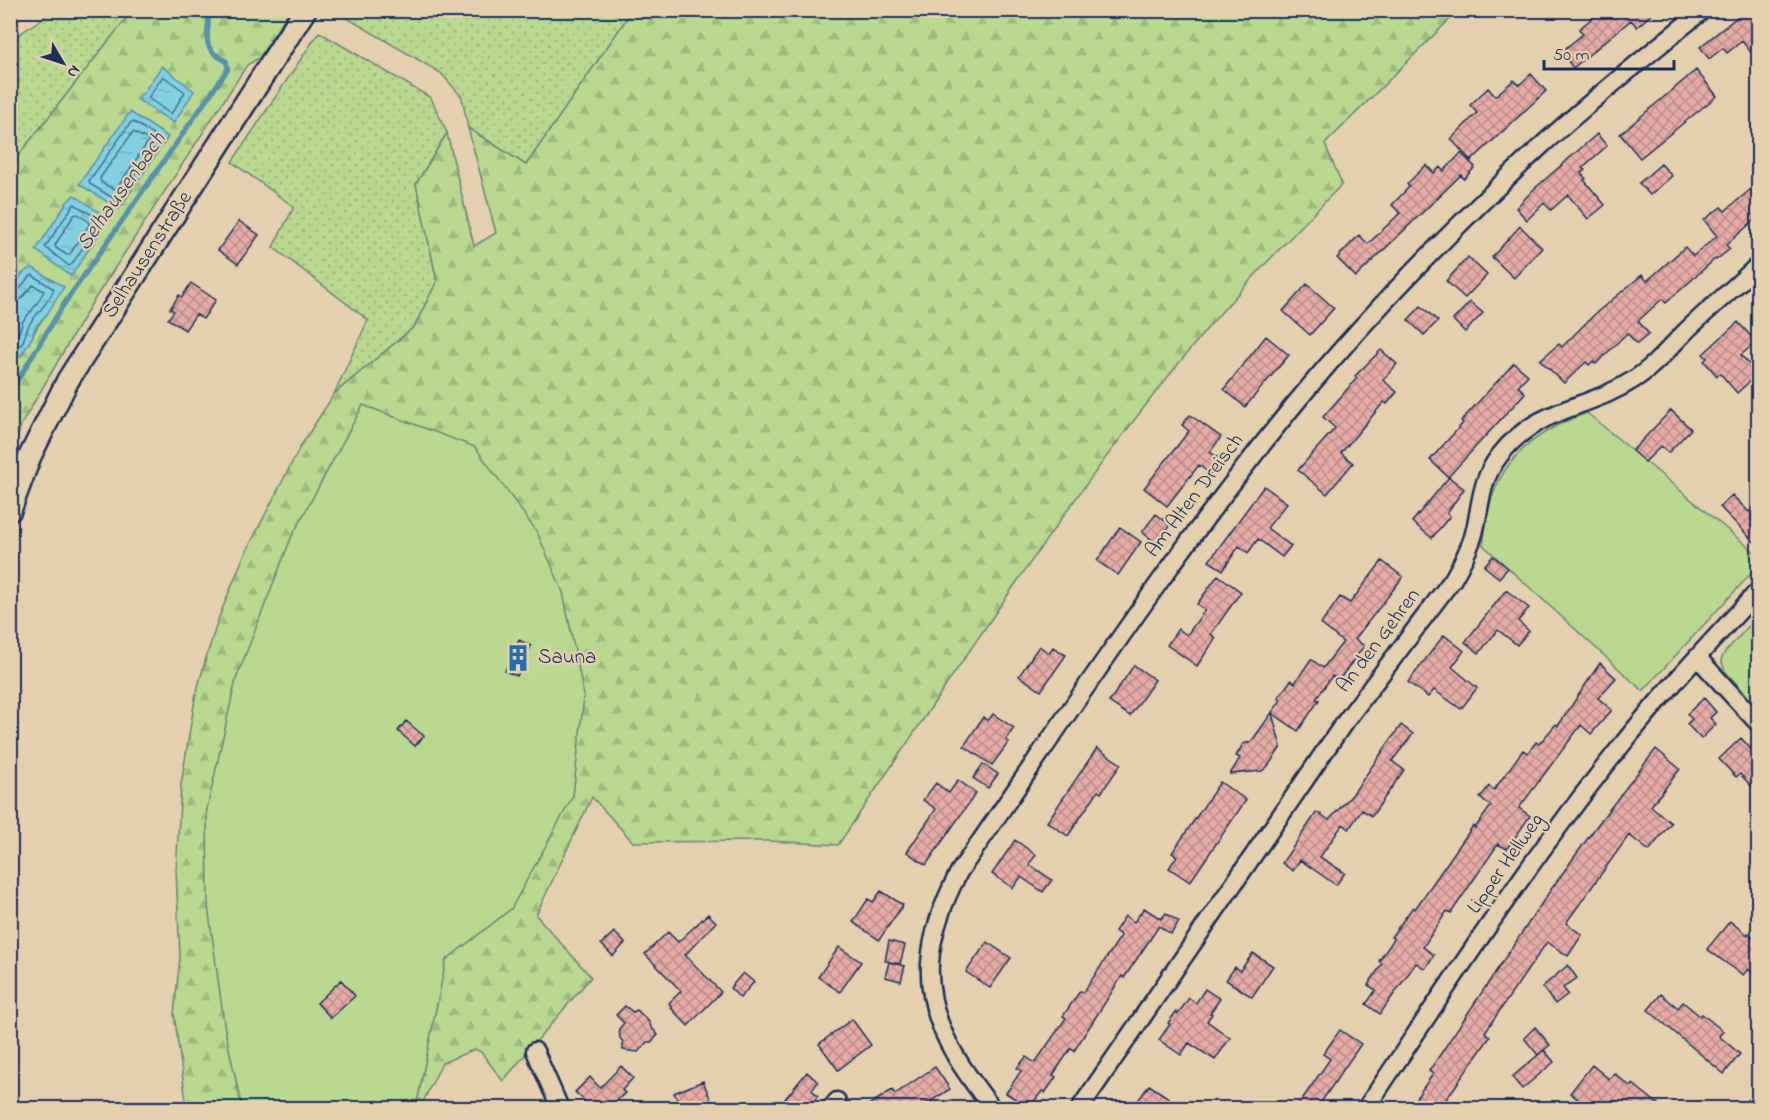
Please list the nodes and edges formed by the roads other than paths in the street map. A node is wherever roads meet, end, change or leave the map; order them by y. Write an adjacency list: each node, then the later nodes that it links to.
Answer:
1 (305, 10): 4 (street, Selhausenstraße)
2 (1702, 10): 11 (street, Am Alten Dreisch)
3 (1758, 266): 12 (street, An den Gehren)
4 (10, 510)
5 (1758, 591): 6 (street, Lipper Hellweg)
6 (1697, 657): 7 (street); 13 (street, Lipper Hellweg)
7 (1758, 723)
8 (534, 1051): 10 (street)
9 (1758, 1104): 14 (street)
10 (560, 1108)
11 (992, 1108)
12 (1080, 1108)
13 (1366, 1108)
14 (1753, 1108)

